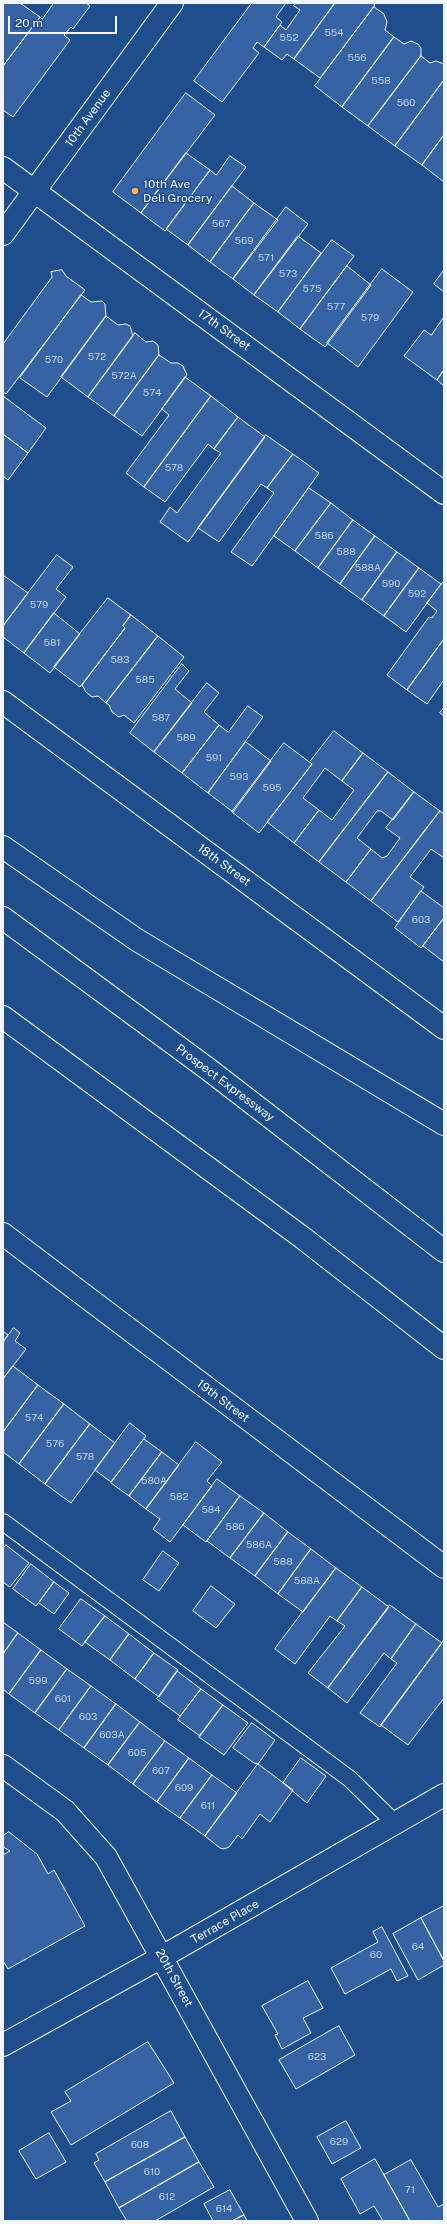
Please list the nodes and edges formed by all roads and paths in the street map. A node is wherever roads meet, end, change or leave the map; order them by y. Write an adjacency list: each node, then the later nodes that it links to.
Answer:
1 (172, 3): 3 (main road, 10th Avenue)
2 (3, 168): 3 (main road, 17th Street)
3 (35, 191): 4 (main road, 10th Avenue); 5 (main road, 17th Street)
4 (3, 234)
5 (444, 493)
6 (3, 702): 10 (main road, 18th Street)
7 (3, 847): 11 (main road)
8 (3, 918): 13 (main road, Prospect Expressway)
9 (3, 1017): 14 (main road)
10 (444, 1028)
11 (444, 1124)
12 (3, 1234): 16 (main road, 19th Street)
13 (444, 1251)
14 (444, 1348)
15 (3, 1522): 19 (lane)
16 (444, 1567)
17 (3, 1766): 20 (main road, 20th Street)
18 (443, 1796): 19 (main road, Terrace Place)
19 (396, 1824): 20 (main road, Terrace Place)
20 (162, 1957): 21 (main road, Terrace Place); 22 (main road, 20th Street)
21 (3, 2045)
22 (307, 2221)

